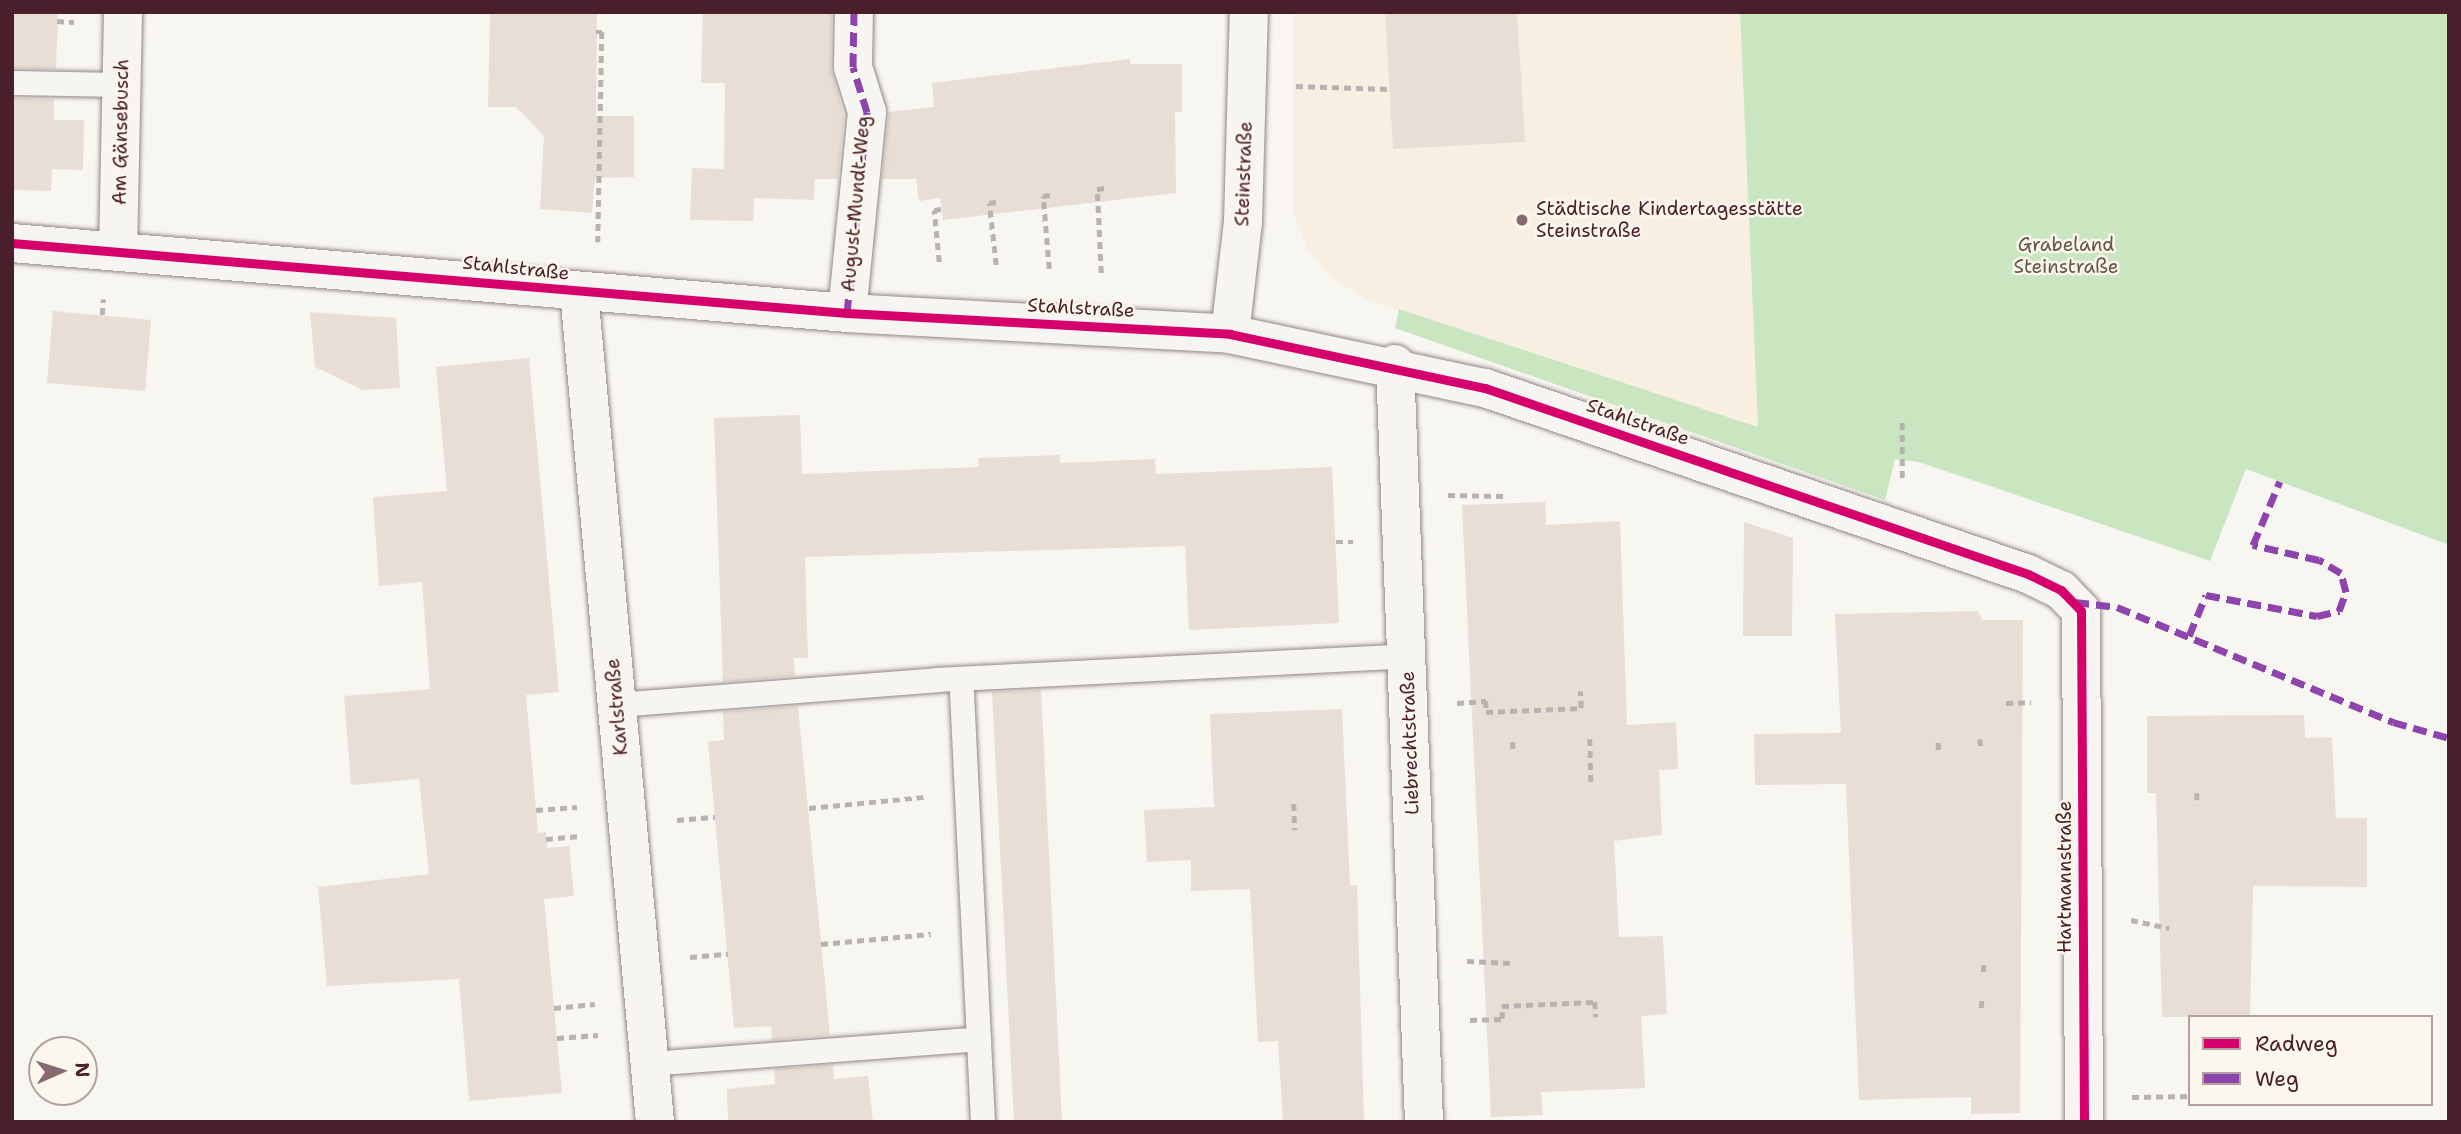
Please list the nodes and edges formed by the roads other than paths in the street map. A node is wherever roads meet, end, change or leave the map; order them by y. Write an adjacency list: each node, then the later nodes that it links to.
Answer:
1 (123, 12): 5 (street, Am Gänsebusch)
2 (854, 12): 9 (street, August-Mundt-Weg)
3 (1249, 12): 10 (street, Steinstraße)
4 (12, 83): 5 (lane)
5 (122, 85): 7 (street, Am Gänsebusch)
6 (12, 243): 7 (street, Stahlstraße)
7 (118, 252): 8 (street, Stahlstraße)
8 (588, 293): 9 (street, Stahlstraße); 15 (street, Karlstraße)
9 (847, 313): 10 (street, Stahlstraße)
10 (1230, 334): 11 (street, Stahlstraße)
11 (1395, 364): 12 (street, Stahlstraße); 13 (street, Liebrechtstraße)
12 (2082, 631): 21 (street, Hartmannstraße)
13 (1406, 656): 15 (lane); 20 (street, Liebrechtstraße)
14 (962, 693): 16 (lane)
15 (616, 705): 17 (street, Karlstraße)
16 (979, 1039): 17 (lane); 19 (lane)
17 (650, 1065): 18 (street, Karlstraße)
18 (655, 1122)
19 (983, 1122)
20 (1424, 1122)
21 (2084, 1122)

